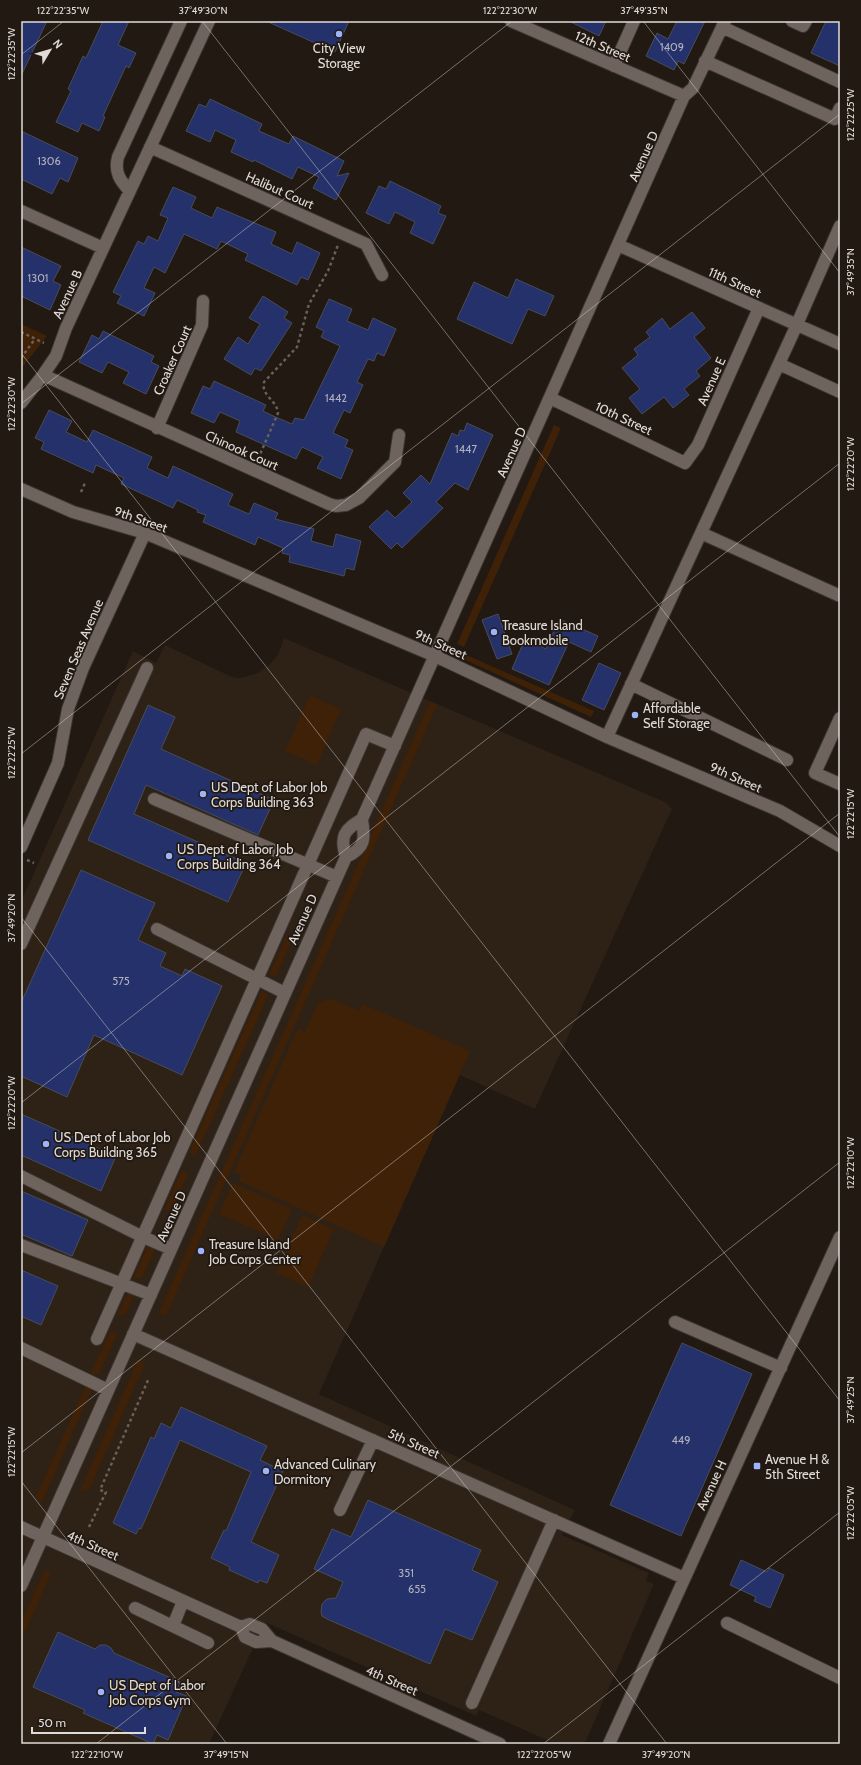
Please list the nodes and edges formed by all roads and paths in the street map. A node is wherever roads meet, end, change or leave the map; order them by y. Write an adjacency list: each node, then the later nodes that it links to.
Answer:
1 (181, 21): 14 (street)
2 (209, 21): 13 (street, Avenue B)
3 (511, 21): 9 (street, 12th Street)
4 (634, 21): 9 (street)
5 (792, 21): 6 (street)
6 (806, 21)
7 (723, 24): 8 (street, Avenue D); 10 (street)
8 (705, 61): 11 (street, Avenue D); 12 (street)
9 (614, 66): 11 (street, 12th Street)
10 (840, 82)
11 (684, 96): 18 (street, Avenue D)
12 (840, 108)
13 (150, 147): 14 (street, Avenue B); 17 (street, Halibut Court)
14 (130, 191): 19 (street, Avenue B)
15 (21, 211): 19 (street)
16 (840, 226): 23 (street)
17 (343, 234): 20 (street, Halibut Court); 37 (path)
18 (618, 245): 22 (street, 11th Street); 32 (street, Avenue D)
19 (103, 248): 30 (street, Avenue B)
20 (382, 275)
21 (204, 301): 34 (street, Croaker Court)
22 (759, 308): 23 (street, 11th Street); 36 (street, Avenue E)
23 (797, 325): 27 (street, 11th Street); 29 (street)
24 (21, 332): 25 (path)
25 (35, 339): 26 (path); 28 (path)
26 (44, 343)
27 (840, 344)
28 (21, 358)
29 (779, 364): 31 (street); 42 (street)
30 (43, 375): 33 (street, Avenue B); 34 (street, Chinook Court)
31 (840, 392)
32 (550, 398): 36 (street, 10th Street); 44 (street, Avenue D)
33 (21, 403)
34 (157, 428): 37 (street, Chinook Court)
35 (399, 435): 37 (street, Chinook Court)
36 (685, 463)
37 (253, 470)
38 (85, 483): 40 (path)
39 (21, 489): 41 (street, 9th Street)
40 (81, 492)
41 (145, 533): 44 (street, 9th Street); 56 (street, Seven Seas Avenue)
42 (701, 533): 43 (street); 46 (street)
43 (838, 596)
44 (435, 656): 49 (street, 9th Street); 50 (street, Avenue D)
45 (147, 668): 63 (street)
46 (631, 684): 49 (street); 51 (street)
47 (840, 718): 48 (street)
48 (836, 735): 52 (street)
49 (607, 736): 55 (street, 9th Street)
50 (395, 746): 54 (street, Avenue D); 60 (street)
51 (787, 760)
52 (840, 784)
53 (154, 799): 60 (street)
54 (362, 819): 57 (street, Avenue D); 57 (street, Avenue D)
55 (840, 846)
56 (21, 847)
57 (346, 856): 61 (street, Avenue D)
58 (27, 860): 59 (path)
59 (34, 863)
60 (308, 865): 61 (street); 64 (street)
61 (337, 877): 65 (street, Avenue D)
62 (157, 929): 64 (street)
63 (21, 944)
64 (257, 979): 65 (street); 67 (street)
65 (285, 993): 70 (street, Avenue D)
66 (21, 1176): 67 (street)
67 (143, 1237): 70 (street); 71 (street)
68 (840, 1237): 77 (street, Avenue H)
69 (21, 1245): 71 (street)
70 (171, 1249): 72 (street, Avenue D)
71 (122, 1284): 72 (street); 75 (street)
72 (151, 1295): 74 (street, Avenue D)
73 (675, 1322): 77 (street)
74 (133, 1334): 79 (street, Avenue D); 80 (street, 5th Street)
75 (97, 1339)
76 (21, 1348): 79 (street)
77 (781, 1368): 86 (street, Avenue H)
78 (149, 1378): 83 (path)
79 (108, 1390): 85 (street, Avenue D)
80 (373, 1440): 81 (street); 82 (street, 5th Street)
81 (340, 1510)
82 (554, 1520): 86 (street, 5th Street); 94 (street)
83 (89, 1526)
84 (21, 1528): 85 (street, 4th Street)
85 (43, 1537): 87 (street, Avenue D); 88 (street, 4th Street)
86 (684, 1578): 96 (street, Avenue H)
87 (21, 1586)
88 (183, 1601): 91 (street); 95 (street, 4th Street)
89 (135, 1608): 91 (street)
90 (727, 1623): 93 (street)
91 (172, 1626): 92 (street)
92 (208, 1643)
93 (840, 1678)
94 (472, 1703)
95 (500, 1744)
96 (609, 1744)

